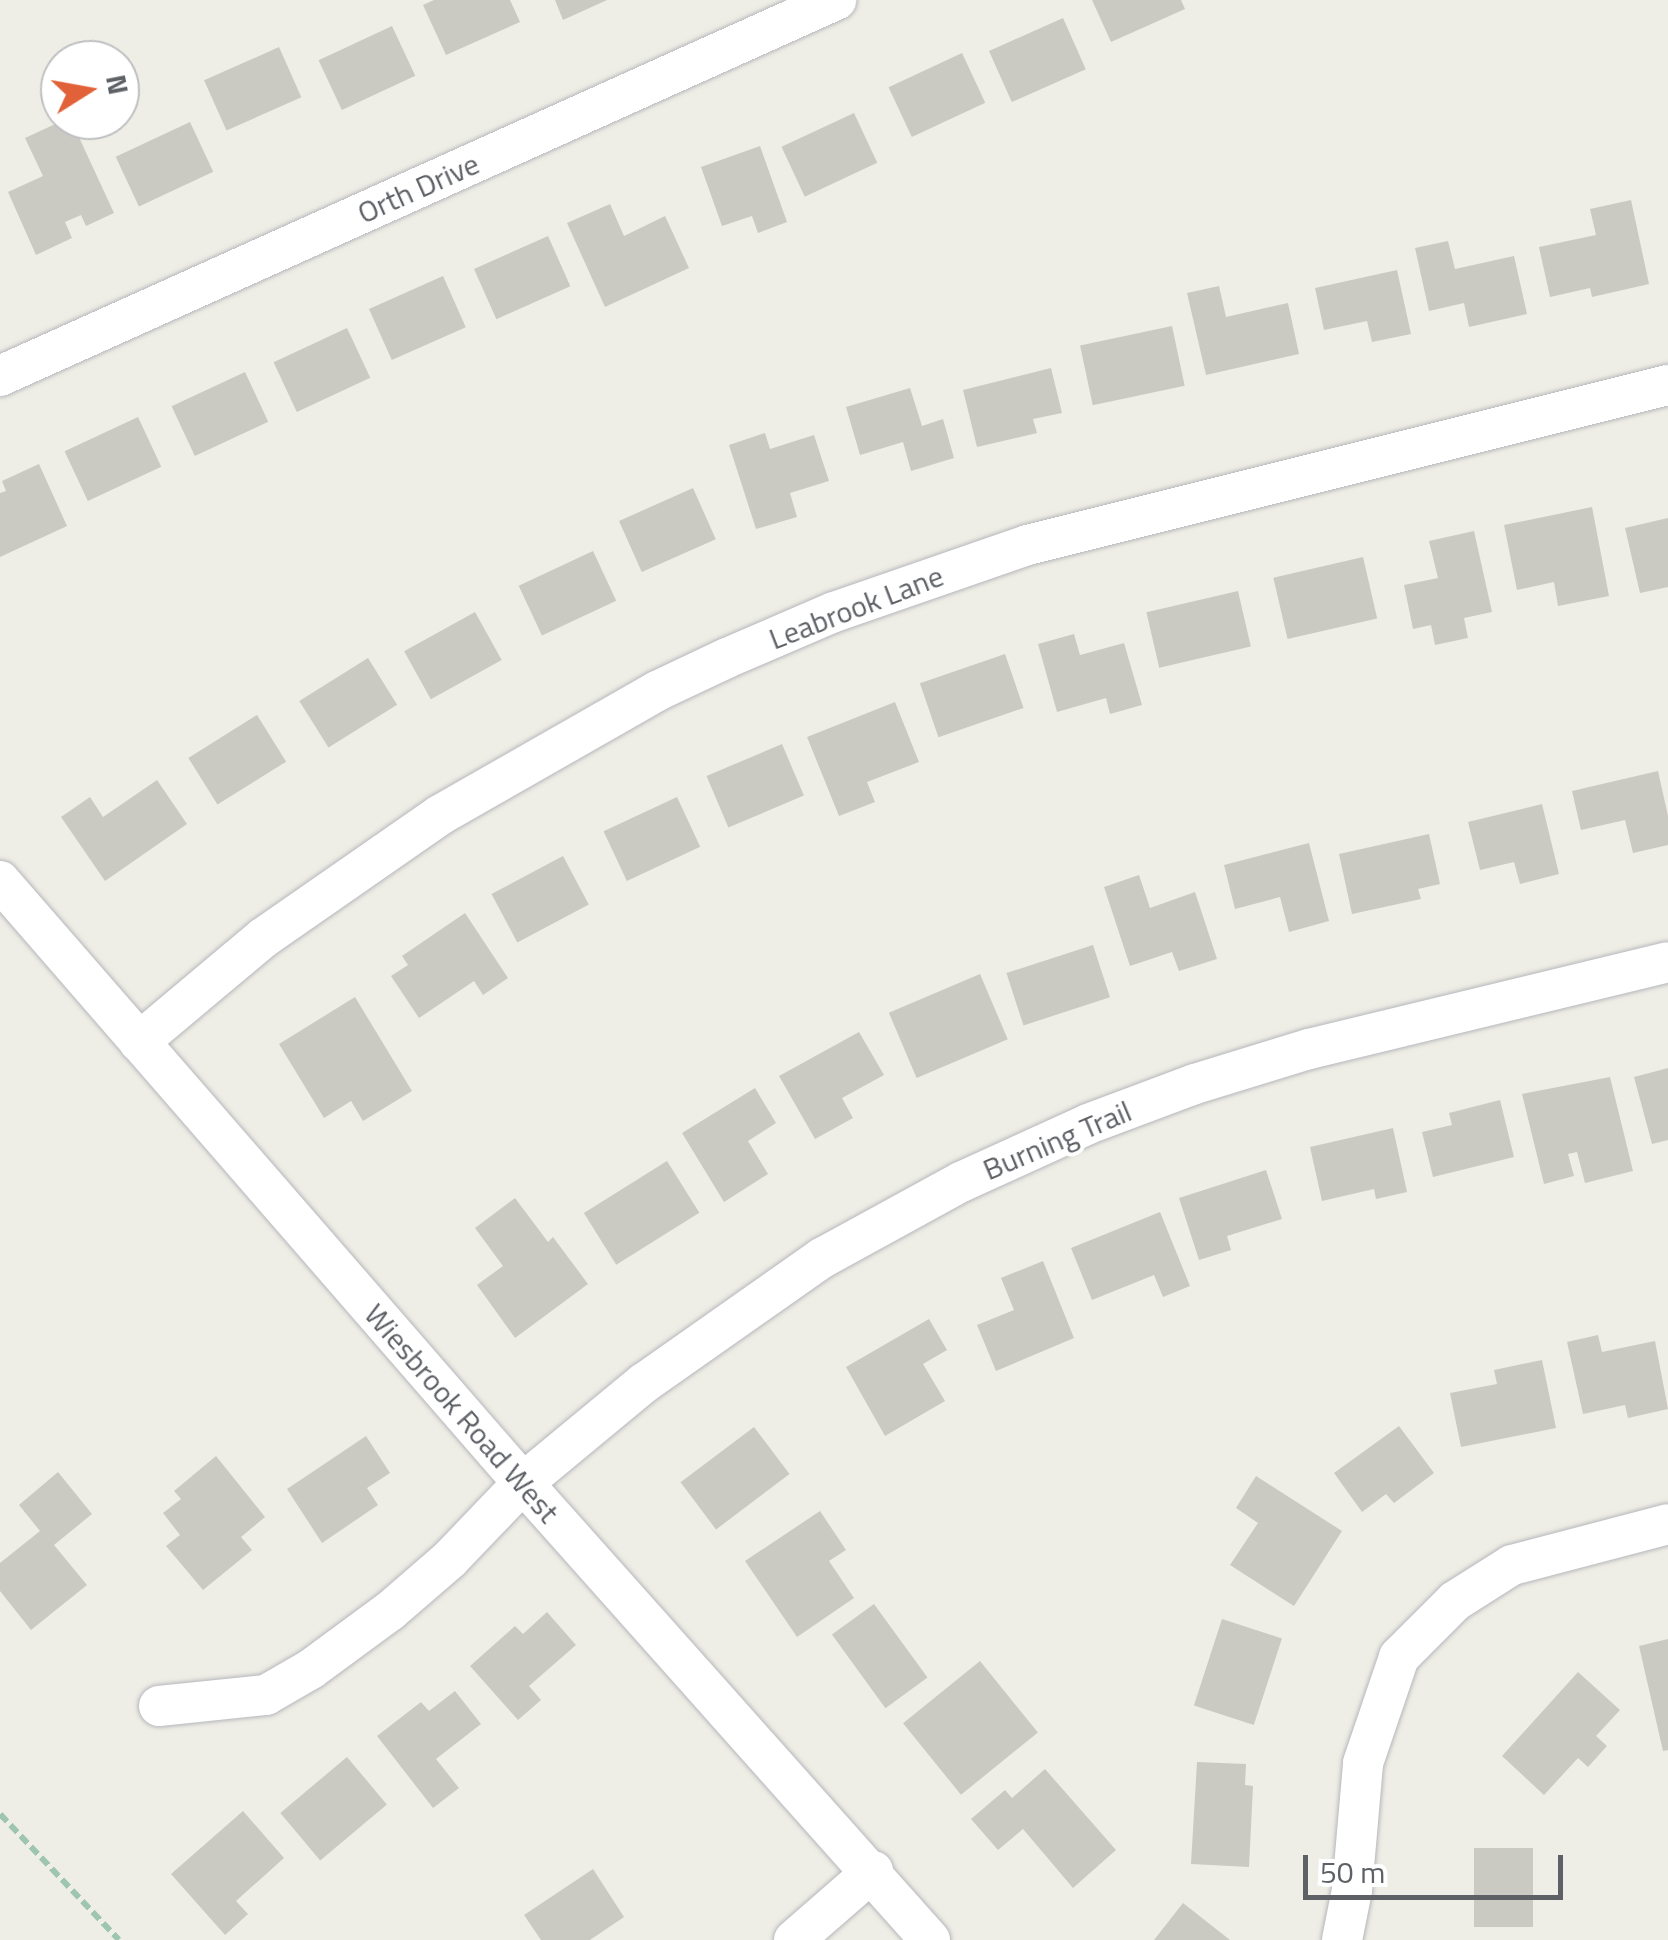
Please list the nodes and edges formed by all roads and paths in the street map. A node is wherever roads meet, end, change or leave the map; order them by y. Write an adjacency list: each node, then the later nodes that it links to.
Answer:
1 (836, 0): 2 (street, Orth Drive)
2 (764, 15): 3 (street, Orth Drive)
3 (0, 376)
4 (1668, 385): 7 (street, Leabrook Lane)
5 (0, 880): 7 (street, Wiesbrook Road West)
6 (1668, 962): 8 (street, Burning Trail)
7 (140, 1042): 8 (street, Wiesbrook Road West)
8 (523, 1483): 10 (street, Burning Trail); 12 (street, Wiesbrook Road West)
9 (1668, 1524): 16 (street)
10 (159, 1706)
11 (0, 1814): 13 (path)
12 (873, 1871): 14 (street); 15 (street, Wiesbrook Road West)
13 (119, 1940)
14 (794, 1940)
15 (930, 1940)
16 (1342, 1940)

